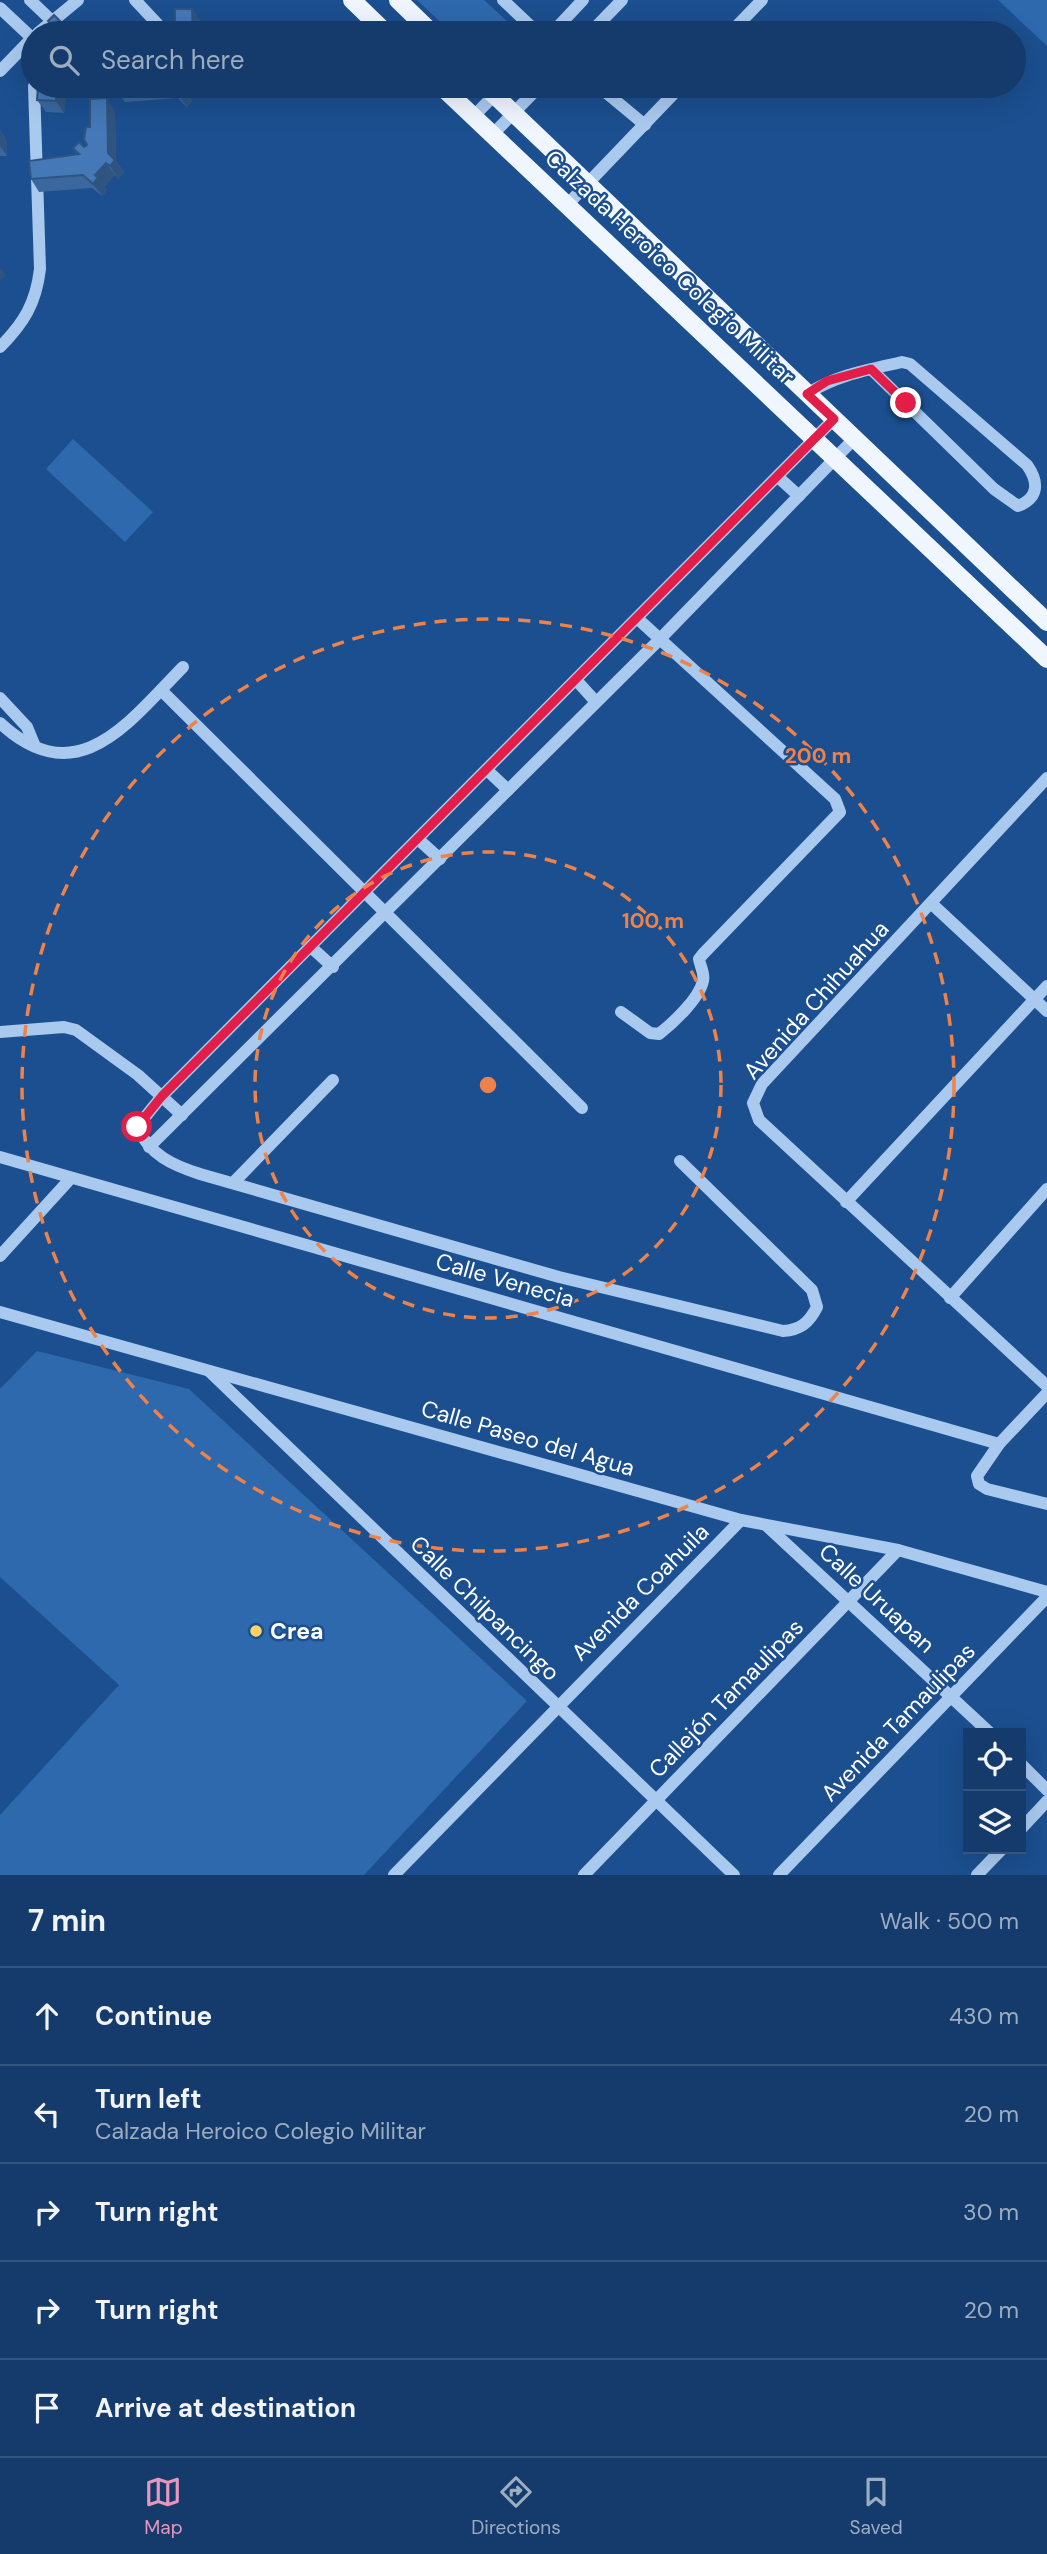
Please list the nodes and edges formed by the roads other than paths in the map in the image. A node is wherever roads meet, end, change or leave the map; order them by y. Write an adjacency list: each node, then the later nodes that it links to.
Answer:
1 (30, 0): 11 (street)
2 (78, 0): 12 (street)
3 (135, 0): 13 (street)
4 (352, 0): 14 (main road)
5 (398, 0): 15 (main road)
6 (503, 0): 16 (street)
7 (583, 0): 17 (street)
8 (622, 0): 18 (street)
9 (762, 0): 19 (street)
10 (0, 8): 20 (street)
11 (51, 21)
12 (53, 21)
13 (155, 21)
14 (374, 21)
15 (420, 21)
16 (525, 21)
17 (563, 21)
18 (602, 21)
19 (742, 21)
20 (21, 26)
21 (21, 49): 22 (street)
22 (0, 71)
23 (34, 98): 36 (street)
24 (453, 98): 31 (main road, Calzada Heroico Colegio Militar)
25 (487, 98): 31 (street)
26 (501, 98): 30 (main road, Calzada Heroico Colegio Militar)
27 (529, 98): 30 (street)
28 (612, 98): 32 (street)
29 (670, 98): 32 (street)
30 (514, 114): 33 (street); 34 (main road, Calzada Heroico Colegio Militar)
31 (473, 117): 33 (main road, Calzada Heroico Colegio Militar)
32 (645, 125): 34 (street)
33 (492, 135): 35 (main road, Calzada Heroico Colegio Militar)
34 (586, 184): 35 (street); 38 (main road, Calzada Heroico Colegio Militar)
35 (568, 205): 40 (main road, Calzada Heroico Colegio Militar)
36 (0, 347)
37 (871, 369): 37 (street); 38 (street)
38 (807, 394): 39 (main road, Calzada Heroico Colegio Militar)
39 (834, 419): 40 (street); 41 (main road, Calzada Heroico Colegio Militar)
40 (816, 438): 42 (main road, Calzada Heroico Colegio Militar); 43 (street)
41 (854, 439): 42 (street); 46 (main road, Calzada Heroico Colegio Militar)
42 (837, 458): 44 (street); 48 (main road, Calzada Heroico Colegio Militar)
43 (778, 477): 44 (street); 45 (street)
44 (799, 496): 47 (street)
45 (638, 619): 47 (street); 50 (street)
46 (1047, 622)
47 (659, 640): 53 (street); 69 (street)
48 (1047, 659)
49 (183, 667): 51 (street)
50 (577, 681): 53 (street); 56 (street)
51 (161, 690): 55 (street); 61 (street)
52 (0, 698): 55 (street)
53 (596, 702): 58 (street)
54 (0, 723): 55 (street)
55 (34, 744)
56 (488, 771): 58 (street); 59 (street)
57 (1047, 778): 62 (street, Avenida Chihuahua)
58 (508, 790): 60 (street)
59 (419, 840): 60 (street); 61 (street)
60 (440, 859): 63 (street)
61 (367, 892): 63 (street); 64 (street)
62 (932, 904): 67 (street); 81 (street, Avenida Chihuahua)
63 (386, 912): 65 (street); 73 (street)
64 (312, 947): 65 (street); 72 (street)
65 (332, 967): 74 (street)
66 (1047, 986): 67 (street)
67 (1034, 1000): 68 (street); 81 (street)
68 (1047, 1011)
69 (621, 1012)
70 (0, 1032): 72 (street)
71 (333, 1080): 79 (street)
72 (162, 1096): 74 (street); 75 (street)
73 (582, 1108)
74 (182, 1115): 75 (street)
75 (149, 1147): 79 (street)
76 (0, 1157): 78 (street, Calle Venecia)
77 (680, 1161): 79 (street)
78 (71, 1178): 82 (street); 88 (street, Calle Venecia)
79 (234, 1182)
80 (1047, 1189): 83 (street)
81 (846, 1202): 83 (street, Avenida Chihuahua)
82 (0, 1256)
83 (950, 1298): 86 (street, Avenida Chihuahua)
84 (0, 1312): 85 (street, Calle Paseo del Agua)
85 (208, 1370): 90 (street, Calle Paseo del Agua); 96 (street, Calle Chilpancingo)
86 (1047, 1386)
87 (1047, 1393): 88 (street)
88 (999, 1444): 89 (street)
89 (1047, 1504)
90 (741, 1520): 91 (street, Calle Paseo del Agua); 96 (street, Avenida Coahuila)
91 (766, 1524): 92 (street, Calle Paseo del Agua); 94 (street, Calle Uruapan)
92 (898, 1550): 93 (street, Calle Paseo del Agua); 94 (street, Callejón Tamaulipas)
93 (1047, 1595): 95 (street, Avenida Tamaulipas)
94 (850, 1601): 95 (street, Calle Uruapan); 101 (street, Callejón Tamaulipas)
95 (953, 1697): 97 (street, Calle Uruapan); 107 (street, Avenida Tamaulipas)
96 (557, 1706): 101 (street, Calle Chilpancingo); 104 (street, Avenida Coahuila)
97 (985, 1728)
98 (1026, 1769): 99 (street)
99 (1047, 1790)
100 (1047, 1801): 102 (street)
101 (655, 1802): 105 (street, Callejón Tamaulipas); 106 (street, Calle Chilpancingo)
102 (1026, 1824)
103 (997, 1854): 108 (street)
104 (394, 1875)
105 (584, 1875)
106 (734, 1875)
107 (779, 1875)
108 (977, 1875)

